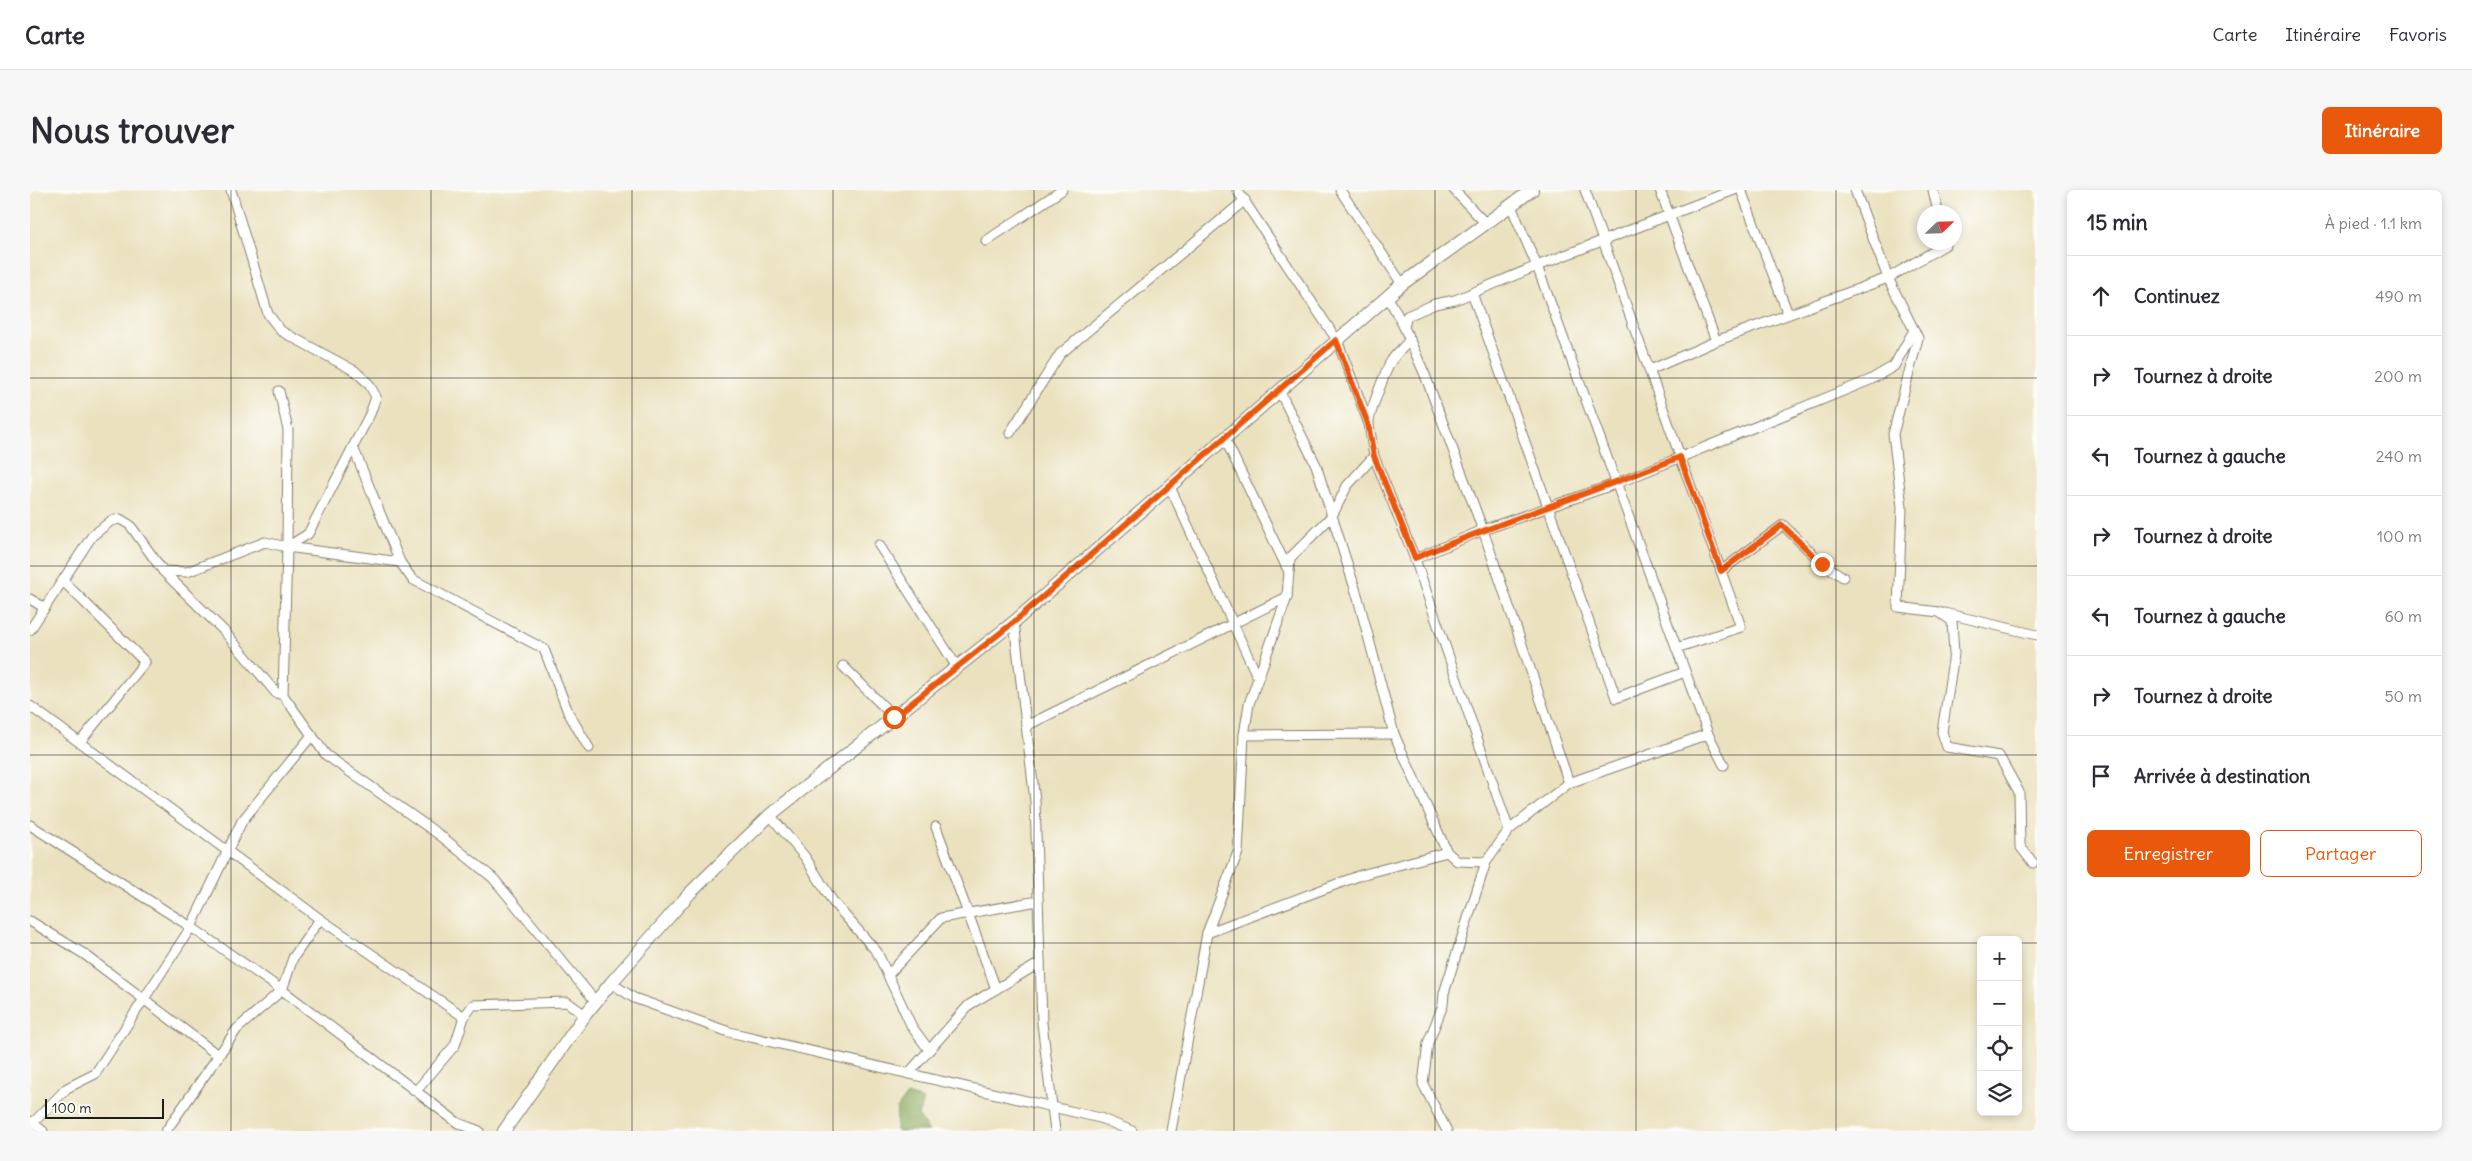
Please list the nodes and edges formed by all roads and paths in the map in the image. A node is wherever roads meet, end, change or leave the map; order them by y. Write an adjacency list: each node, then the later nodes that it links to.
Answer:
1 (231, 190): 38 (street)
2 (1237, 190): 13 (street)
3 (1340, 190): 23 (street)
4 (1454, 190): 17 (street)
5 (1532, 190): 15 (street)
6 (1585, 190): 19 (street)
7 (1660, 190): 16 (street)
8 (1734, 190): 16 (street)
9 (1741, 190): 26 (street)
10 (1855, 190): 22 (street)
11 (1933, 190): 14 (street)
12 (1058, 191): 18 (street)
13 (1245, 200): 30 (street); 36 (street)
14 (1936, 205)
15 (1511, 206): 17 (street); 21 (street)
16 (1670, 216): 19 (street); 31 (street)
17 (1486, 224): 23 (street)
18 (986, 241)
19 (1605, 241): 21 (street); 32 (street)
20 (1936, 250): 22 (street)
21 (1537, 266): 24 (street); 41 (street)
22 (1888, 278): 26 (street); 28 (street)
23 (1402, 284): 25 (street)
24 (1472, 293): 27 (street); 43 (street)
25 (1388, 297): 27 (street); 30 (street)
26 (1788, 314): 31 (street)
27 (1404, 327): 29 (street)
28 (1914, 330): 40 (street); 58 (street)
29 (1410, 339): 35 (street); 45 (street)
30 (1336, 340): 34 (street); 35 (street)
31 (1716, 341): 32 (street)
32 (1650, 370): 40 (street)
33 (279, 391): 47 (street)
34 (1280, 392): 37 (street); 44 (street)
35 (1368, 424): 39 (street)
36 (1010, 433)
37 (1225, 439): 42 (street); 52 (street)
38 (353, 447): 47 (street); 49 (street)
39 (1374, 456): 44 (street); 48 (street)
40 (1680, 457): 41 (street); 51 (street)
41 (1615, 484): 43 (street); 63 (street)
42 (1170, 487): 59 (street); 60 (street)
43 (1548, 506): 45 (street); 66 (street)
44 (1332, 516): 52 (street); 72 (street)
45 (1483, 530): 48 (street); 79 (street)
46 (879, 545): 65 (street)
47 (287, 547): 49 (street); 50 (street); 68 (street)
48 (1415, 558): 83 (street)
49 (400, 562): 77 (street)
50 (164, 571): 54 (street); 68 (street)
51 (1721, 571): 53 (street); 63 (street)
52 (1289, 572): 55 (street)
53 (1843, 576)
54 (63, 581): 57 (street); 76 (street)
55 (1287, 597): 60 (street); 67 (street)
56 (30, 599): 57 (street)
57 (45, 608): 61 (street)
58 (1939, 612): 62 (street); 87 (street)
59 (1014, 622): 65 (street); 71 (street)
60 (1233, 624): 67 (street); 71 (street)
61 (30, 630)
62 (2037, 635)
63 (1676, 648): 66 (street)
64 (843, 666): 70 (street)
65 (957, 667): 70 (street)
66 (1685, 672): 73 (street)
67 (1258, 678): 75 (street)
68 (283, 695): 74 (street)
69 (30, 706): 76 (street)
70 (894, 717): 80 (street)
71 (1026, 726): 88 (street)
72 (1394, 734): 75 (street); 85 (street)
73 (1708, 734): 78 (street); 79 (street)
74 (312, 735): 84 (street); 100 (street)
75 (1244, 735): 93 (street)
76 (80, 742): 84 (street)
77 (589, 748)
78 (1724, 766)
79 (1569, 783): 83 (street)
80 (770, 815): 95 (street); 96 (street)
81 (30, 825): 92 (street)
82 (936, 827): 89 (street)
83 (1509, 830): 86 (street)
84 (228, 850): 90 (street); 92 (street)
85 (1447, 852): 86 (street); 93 (street)
86 (1486, 862): 116 (street)
87 (2033, 864)
88 (1038, 900): 89 (street); 94 (street)
89 (969, 913): 95 (street); 97 (street)
90 (320, 919): 98 (street); 102 (street)
91 (30, 921): 99 (street)
92 (191, 928): 98 (street); 99 (street)
93 (1206, 933): 115 (street)
94 (1040, 963): 97 (street); 107 (street)
95 (888, 975): 103 (street)
96 (611, 983): 100 (street); 105 (street)
97 (996, 989): 103 (street)
98 (282, 990): 104 (street); 106 (street)
99 (143, 999): 104 (street); 108 (street)
100 (596, 1002): 101 (street)
101 (585, 1015): 102 (street); 112 (street)
102 (464, 1017): 106 (street)
103 (929, 1050): 105 (street)
104 (219, 1056): 110 (street)
105 (908, 1074): 107 (street)
106 (416, 1091): 111 (street)
107 (1052, 1107): 113 (street); 114 (street)
108 (31, 1124): 109 (street)
109 (43, 1131)
110 (166, 1131)
111 (479, 1131)
112 (504, 1131)
113 (1055, 1131)
114 (1132, 1131)
115 (1171, 1131)
116 (1447, 1131)

